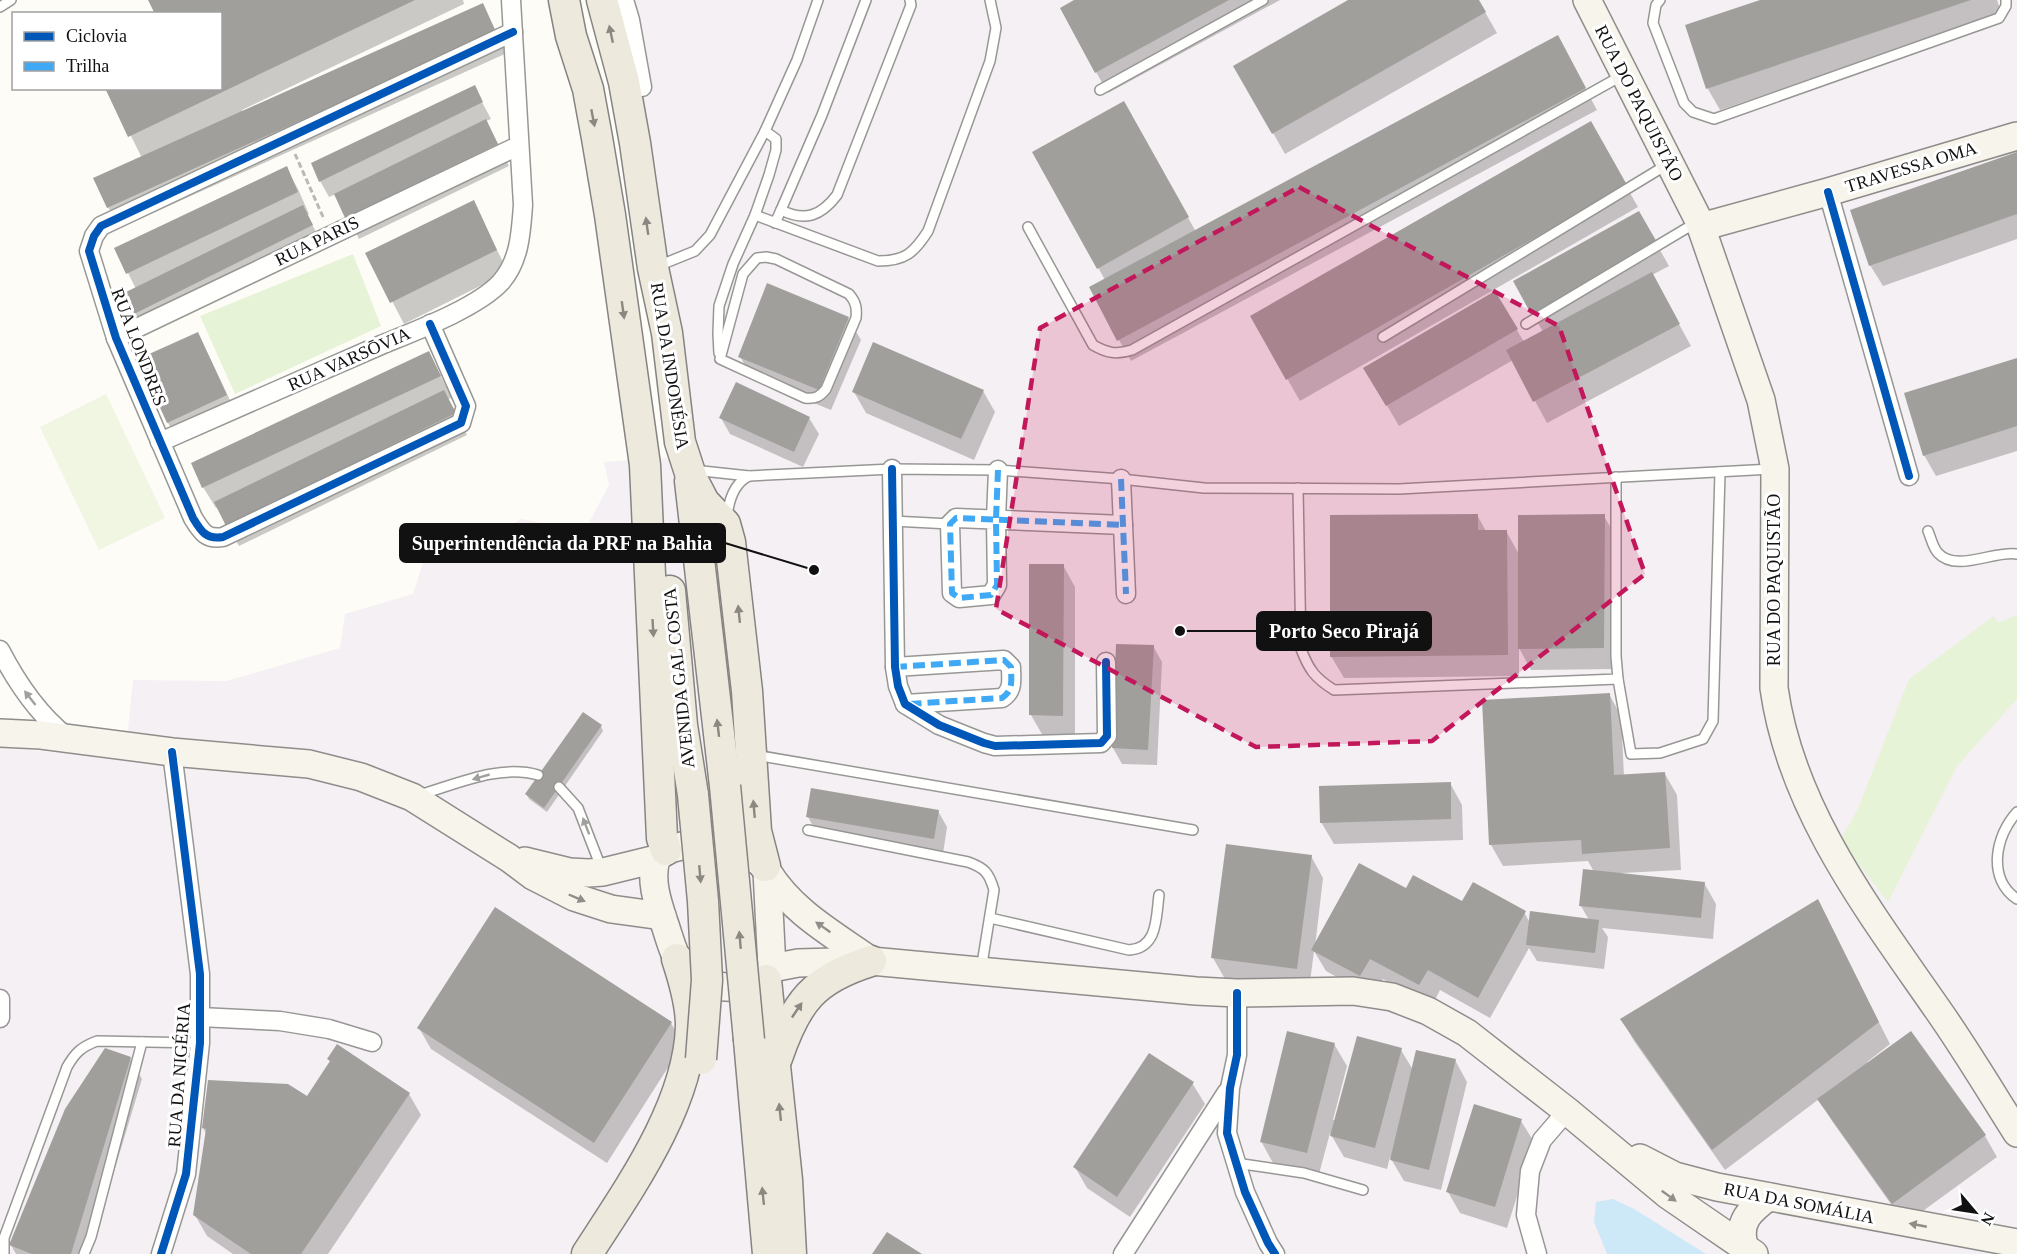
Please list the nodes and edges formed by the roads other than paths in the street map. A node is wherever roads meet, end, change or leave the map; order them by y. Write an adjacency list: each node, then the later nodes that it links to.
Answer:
1 (10, 0): 14 (lane)
2 (511, 0): 15 (street, RUA VARSŌVIA)
3 (564, 0): 36 (main road, RUA DA INDONÉSIA, one-way to 36)
4 (602, 0): 29 (main road, RUA DA INDONÉSIA, one-way to 4)
5 (624, 0): 17 (street)
6 (818, 0): 19 (lane)
7 (866, 0): 24 (lane)
8 (910, 0): 24 (lane)
9 (990, 0): 26 (lane)
10 (1263, 0): 18 (lane)
11 (1587, 0): 16 (main road, RUA DO PAQUISTÃO)
12 (1660, 0): 13 (lane)
13 (2006, 0)
14 (0, 7)
15 (513, 32): 21 (street, RUA VARSŌVIA); 33 (street, RUA LONDRES)
16 (1625, 74): 22 (main road, RUA DO PAQUISTÃO); 28 (lane)
17 (642, 87)
18 (1100, 90)
19 (765, 131): 25 (lane); 29 (lane)
20 (2017, 136): 23 (main road, TRAVESSA OMA)
21 (518, 146): 30 (street, RUA VARSŌVIA); 33 (street, RUA PARIS)
22 (1670, 163): 27 (main road, RUA DO PAQUISTÃO); 32 (lane)
23 (1828, 192): 27 (main road, TRAVESSA OMA); 43 (street)
24 (781, 210): 26 (lane)
25 (755, 215): 26 (lane); 34 (lane)
26 (775, 223)
27 (1700, 224): 31 (lane); 39 (main road, RUA DO PAQUISTÃO)
28 (1028, 227)
29 (653, 268): 37 (main road, RUA DA INDONÉSIA)
30 (430, 324): 35 (street, RUA VARSŌVIA); 35 (street, RUA LONDRES)
31 (1526, 324)
32 (1383, 337)
33 (116, 338): 35 (street, RUA LONDRES)
34 (720, 359): 34 (lane)
35 (160, 442)
36 (645, 465): 70 (main road, AVENIDA GAL COSTA, one-way to 70); 103 (main road, AVENIDA GAL COSTA, one-way to 103, bridge)
37 (688, 469): 42 (lane); 49 (main road, RUA DA INDONÉSIA); 104 (main road, one-way to 37, bridge)
38 (892, 469): 40 (lane); 42 (lane); 48 (street)
39 (1775, 469): 41 (lane); 93 (main road, RUA DO PAQUISTÃO)
40 (998, 470): 45 (lane); 47 (street)
41 (1720, 472): 44 (lane); 58 (lane)
42 (749, 476): 49 (lane)
43 (1909, 476)
44 (1616, 477): 46 (lane); 58 (lane)
45 (1120, 479): 46 (lane); 51 (street)
46 (1298, 488): 58 (lane)
47 (996, 519): 50 (street); 50 (street); 51 (street)
48 (893, 521): 50 (lane); 57 (street)
49 (725, 524): 63 (main road, one-way to 49)
50 (950, 524)
51 (1123, 525): 54 (street)
52 (1928, 531): 53 (lane)
53 (2017, 554)
54 (1126, 594)
55 (0, 650): 61 (street, one-way to 55)
56 (1106, 662): 59 (street)
57 (895, 667): 59 (street); 59 (street)
58 (1618, 680)
59 (905, 704)
60 (0, 733): 61 (main road)
61 (69, 739): 62 (main road)
62 (172, 753): 66 (main road); 84 (street, RUA DA NIGÉRIA)
63 (750, 754): 69 (lane); 72 (main road, one-way to 63)
64 (538, 775): 66 (lane, one-way to 66)
65 (559, 787): 73 (lane, one-way to 65)
66 (411, 797): 71 (main road)
67 (2017, 812): 75 (lane)
68 (808, 830): 77 (lane)
69 (1193, 830)
70 (661, 854): 72 (main road); 73 (main road); 76 (main road, AVENIDA GAL COSTA)
71 (509, 858): 73 (main road); 76 (main road, one-way to 76)
72 (766, 868): 79 (main road, one-way to 72); 81 (main road)
73 (603, 872)
74 (1159, 895): 77 (lane)
75 (2017, 899)
76 (662, 916): 78 (main road, AVENIDA GAL COSTA)
77 (990, 918): 80 (lane)
78 (677, 959): 81 (main road); 102 (main road, AVENIDA GAL COSTA)
79 (871, 961): 80 (main road); 81 (main road); 89 (main road, one-way to 79)
80 (981, 972): 82 (main road)
81 (769, 974): 89 (main road)
82 (1237, 993): 90 (street); 91 (main road)
83 (0, 999): 85 (street)
84 (200, 1017): 87 (street); 88 (street, RUA DA NIGÉRIA)
85 (0, 1018)
86 (142, 1042): 88 (lane); 99 (lane); 100 (lane)
87 (372, 1042)
88 (200, 1043): 101 (street, RUA DA NIGÉRIA)
89 (775, 1063): 105 (main road, one-way to 89)
90 (1230, 1088): 94 (street); 106 (street)
91 (1567, 1112): 92 (main road); 108 (street)
92 (1591, 1132): 96 (main road, RUA DA SOMÁLIA); 98 (main road, one-way to 98)
93 (2017, 1133)
94 (1236, 1163): 95 (lane); 107 (street)
95 (1363, 1190)
96 (1768, 1197): 97 (main road, RUA DA SOMÁLIA, one-way to 96); 98 (main road)
97 (2017, 1244)
98 (1749, 1250)
99 (4, 1254)
100 (84, 1254)
101 (161, 1254)
102 (587, 1254)
103 (602, 1254)
104 (768, 1254)
105 (791, 1254)
106 (1123, 1254)
107 (1275, 1254)
108 (1537, 1254)

